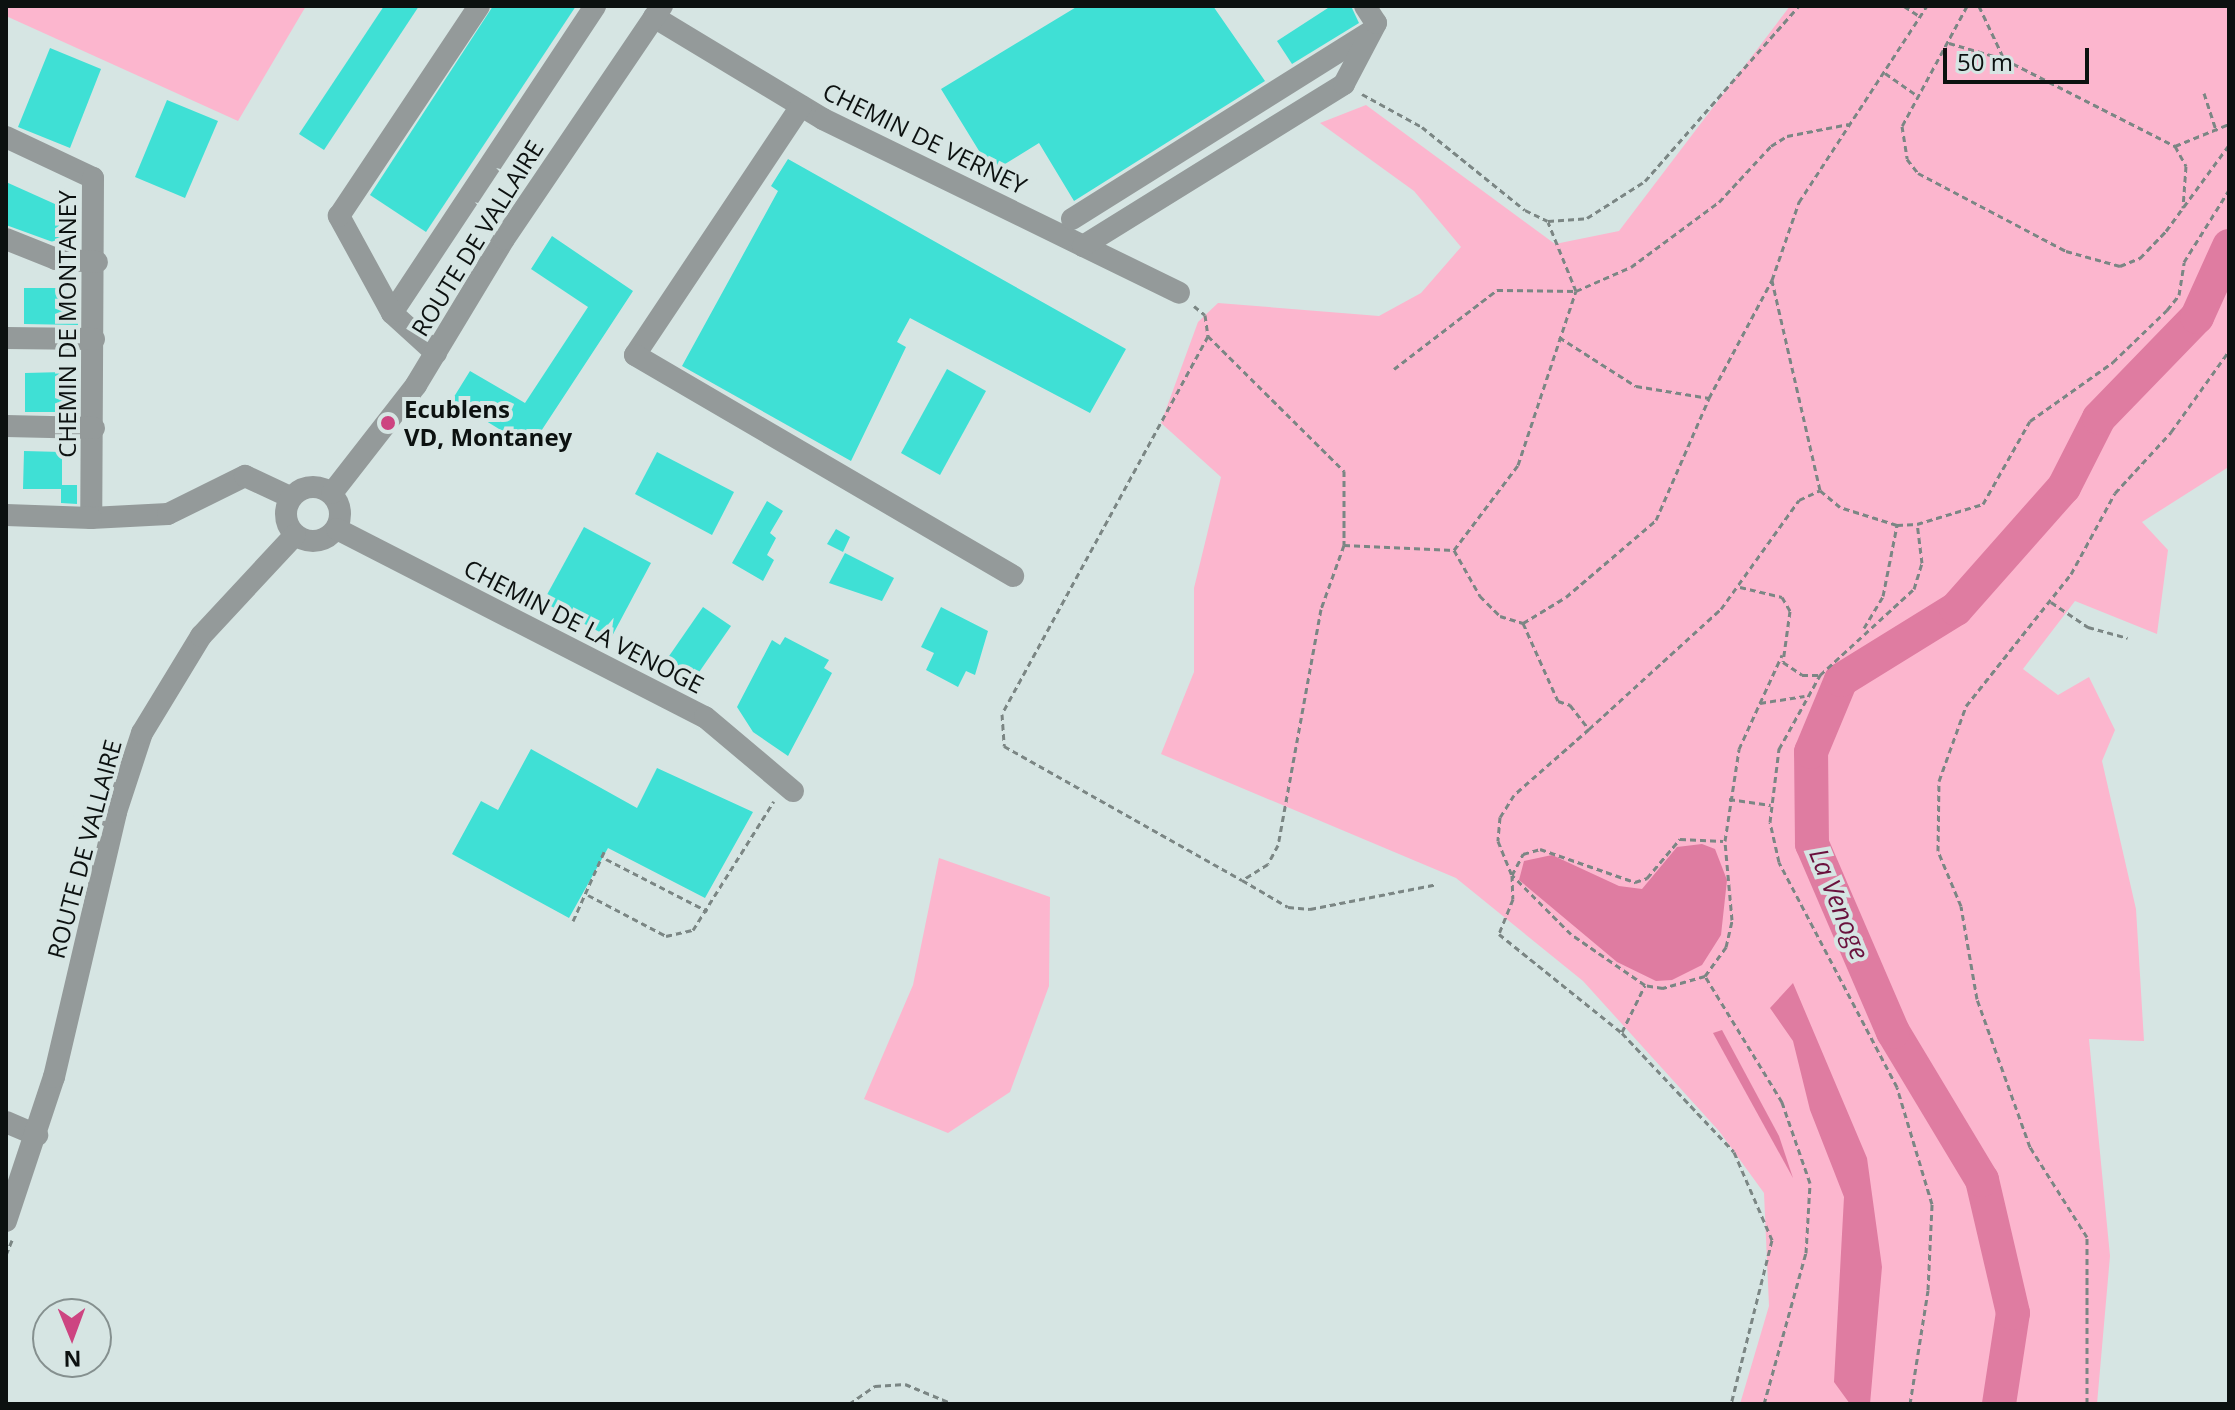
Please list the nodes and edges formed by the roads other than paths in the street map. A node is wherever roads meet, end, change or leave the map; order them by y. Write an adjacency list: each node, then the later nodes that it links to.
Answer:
1 (479, 6): 15 (street)
2 (595, 6): 15 (street)
3 (1378, 7): 5 (street)
4 (658, 12): 6 (street, CHEMIN DE VERNEY); 18 (street, ROUTE DE VALLAIRE)
5 (1372, 32): 7 (street); 9 (street)
6 (801, 106): 12 (street, CHEMIN DE VERNEY); 27 (street)
7 (1214, 131): 9 (street); 10 (street)
8 (6, 137): 13 (street, CHEMIN DE MONTANEY)
9 (1230, 156): 12 (street)
10 (1072, 219)
11 (6, 239): 13 (street)
12 (1083, 246): 14 (street, CHEMIN DE VERNEY)
13 (97, 262): 17 (street, CHEMIN DE MONTANEY)
14 (1179, 293)
15 (392, 313): 18 (street)
16 (6, 338): 17 (street)
17 (94, 339): 20 (street, CHEMIN DE MONTANEY)
18 (436, 353): 21 (street, ROUTE DE VALLAIRE)
19 (6, 426): 20 (street)
20 (94, 428): 24 (street, CHEMIN DE MONTANEY)
21 (332, 493): 22 (street); 25 (street)
22 (290, 497): 24 (street); 26 (street)
23 (6, 515): 24 (street)
24 (91, 518)
25 (337, 529): 26 (street); 28 (street, CHEMIN DE LA VENOGE)
26 (295, 535): 30 (street, ROUTE DE VALLAIRE)
27 (1013, 576)
28 (789, 788)
29 (6, 1122): 30 (street)
30 (37, 1135): 31 (street, ROUTE DE VALLAIRE)
31 (6, 1221)

